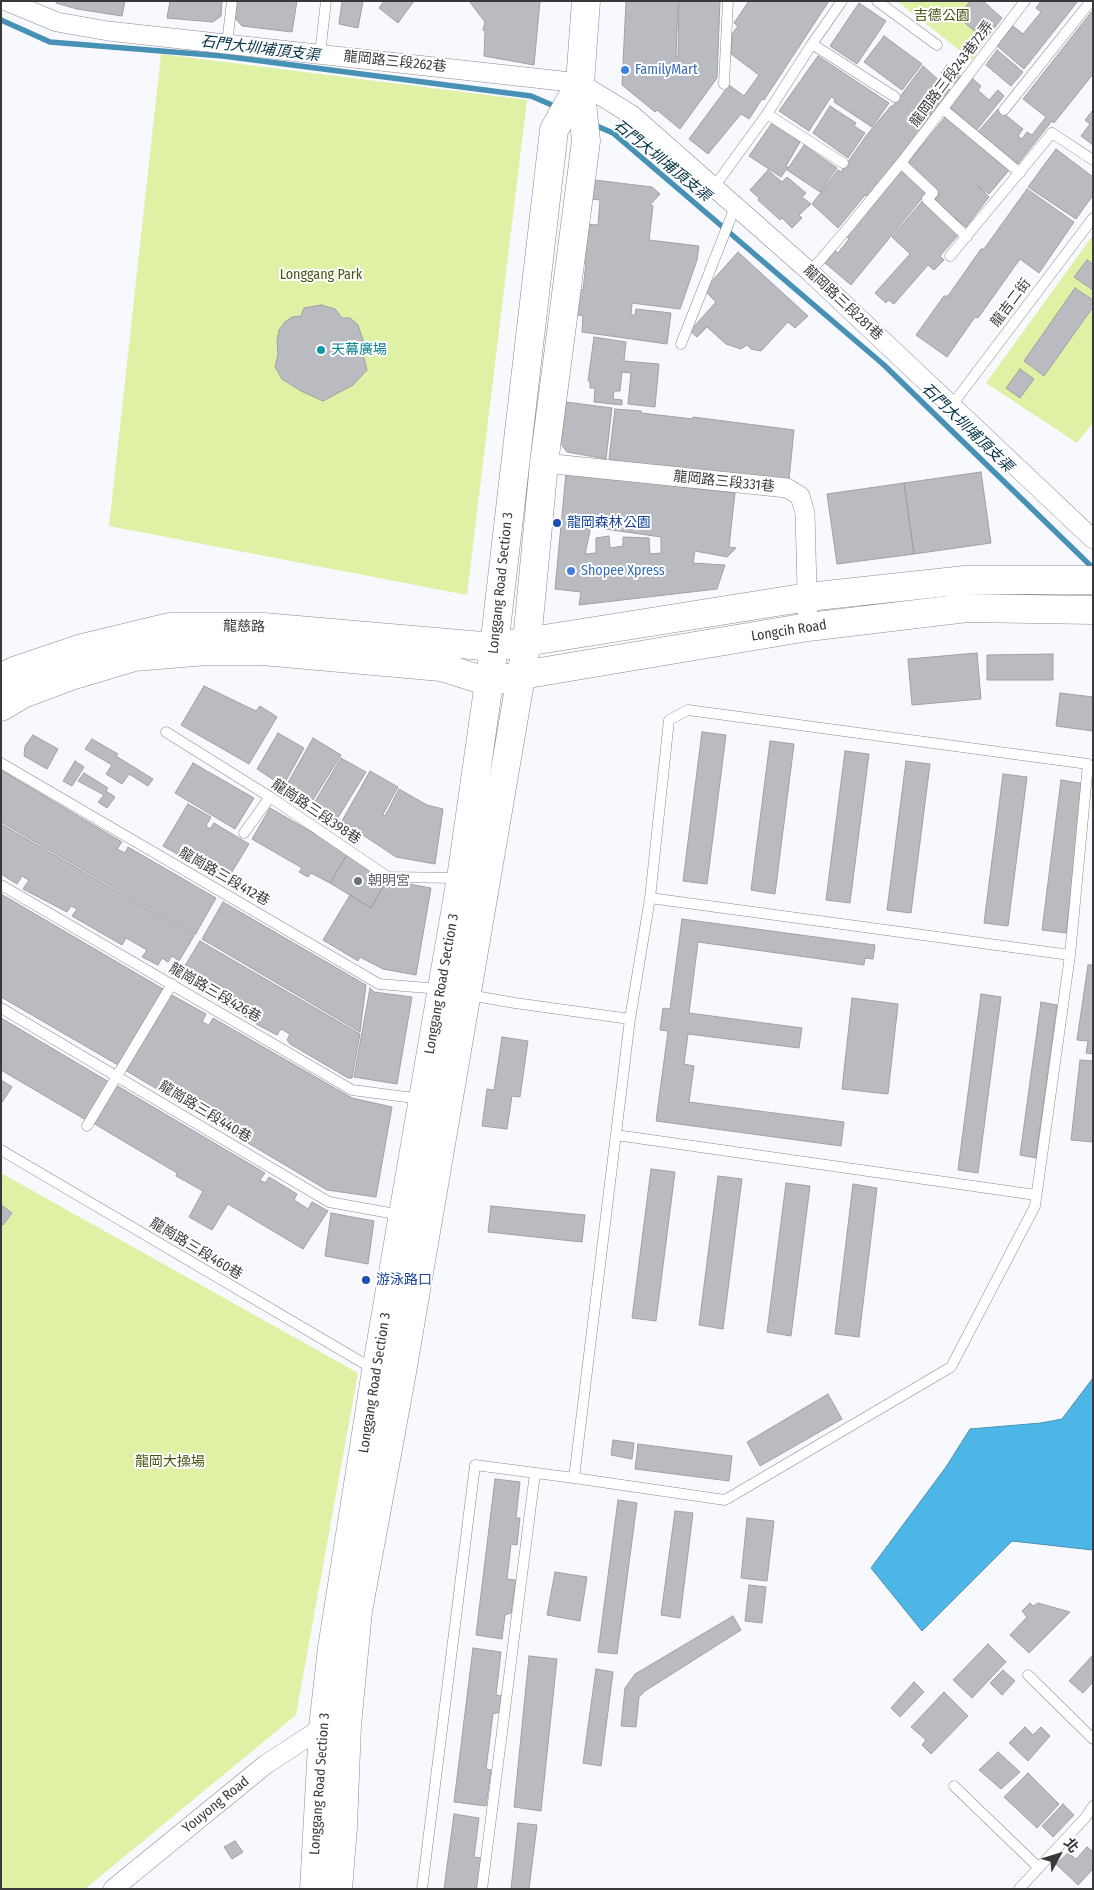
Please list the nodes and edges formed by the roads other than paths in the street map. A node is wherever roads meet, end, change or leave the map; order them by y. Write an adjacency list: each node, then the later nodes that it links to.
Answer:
1 (6, 1): 10 (street, 龍岡路三段262巷)
2 (232, 1): 10 (lane)
3 (326, 1): 13 (lane)
4 (586, 1): 14 (main road, Longgang Road Section 3)
5 (842, 1): 11 (lane)
6 (877, 1): 12 (lane)
7 (1025, 1): 17 (lane, 龍岡路三段243巷72弄)
8 (1091, 1): 18 (lane)
9 (731, 3): 15 (lane)
10 (227, 44): 13 (street, 龍岡路三段262巷)
11 (812, 44): 16 (lane); 19 (lane)
12 (936, 45)
13 (320, 54): 14 (street, 龍岡路三段262巷)
14 (580, 83): 24 (street, 龍岡路三段281巷); 32 (main road, Longgang Road Section 3); 39 (main road, Longgang Road Section 3)
15 (724, 84)
16 (895, 97)
17 (944, 109): 22 (lane, 龍岡路三段243巷72弄); 23 (lane)
18 (1004, 110)
19 (767, 114): 21 (lane); 24 (lane)
20 (1093, 160): 23 (lane)
21 (843, 163)
22 (901, 163): 27 (lane); 29 (lane, 龍岡路三段243巷72弄)
23 (1020, 173): 27 (lane)
24 (714, 187): 25 (street, 龍岡路三段281巷)
25 (735, 207): 29 (street, 龍岡路三段281巷); 30 (lane)
26 (1093, 218): 31 (lane, 龍吉二街)
27 (967, 237): 28 (lane)
28 (950, 256)
29 (810, 272): 31 (street, 龍岡路三段281巷)
30 (681, 344)
31 (952, 405): 33 (street, 龍岡路三段281巷)
32 (544, 463): 35 (street, 龍岡路三段331巷); 38 (main road, Longgang Road Section 3)
33 (1093, 539)
34 (1093, 580): 35 (main road)
35 (808, 597): 37 (street, 龍岡路三段331巷); 38 (main road)
36 (1093, 610): 37 (main road, Longcih Road)
37 (808, 627): 40 (main road, Longcih Road)
38 (527, 641): 39 (main road); 40 (main road, Longgang Road Section 3)
39 (494, 646): 41 (main road, 龍慈路); 42 (main road, Longgang Road Section 3)
40 (522, 675): 42 (main road, Longcih Road); 53 (main road, Longgang Road Section 3)
41 (1, 678)
42 (489, 682): 43 (main road, 龍慈路); 48 (main road, Longgang Road Section 3)
43 (1, 707)
44 (166, 732): 46 (lane, 龍崗路三段398巷)
45 (1, 763): 53 (lane, 龍崗路三段412巷)
46 (270, 798): 47 (lane); 48 (lane, 龍崗路三段398巷)
47 (244, 833)
48 (461, 878): 53 (main road, Longgang Road Section 3)
49 (1, 885): 52 (lane, 龍崗路三段426巷)
50 (650, 898): 51 (lane); 51 (lane); 55 (lane)
51 (1070, 955): 61 (lane)
52 (172, 984): 56 (lane); 57 (lane, 龍崗路三段426巷)
53 (455, 992): 55 (lane, 龍崗路三段412巷); 57 (main road, Longgang Road Section 3); 63 (main road, Longgang Road Section 3)
54 (1, 1008): 56 (lane, 龍崗路三段440巷)
55 (630, 1019): 59 (lane)
56 (117, 1076): 58 (lane); 62 (lane, 龍崗路三段440巷)
57 (422, 1099): 62 (main road, Longgang Road Section 3)
58 (87, 1126)
59 (616, 1135): 61 (lane); 65 (lane)
60 (1, 1150): 63 (lane, 龍崗路三段460巷)
61 (1036, 1194): 65 (lane)
62 (403, 1216): 63 (main road, Longgang Road Section 3)
63 (389, 1375): 67 (main road, Longgang Road Section 3)
64 (535, 1473): 65 (lane); 75 (lane); 76 (lane)
65 (574, 1478)
66 (1028, 1675): 68 (lane)
67 (335, 1726): 72 (street, Youyong Road); 73 (main road, Longgang Road Section 3); 74 (main road, Longgang Road Section 3)
68 (1093, 1739)
69 (954, 1786): 71 (lane)
70 (1093, 1806): 71 (lane)
71 (1039, 1868): 77 (lane)
72 (114, 1889)
73 (314, 1889)
74 (338, 1889)
75 (422, 1889)
76 (482, 1889)
77 (1019, 1889)

